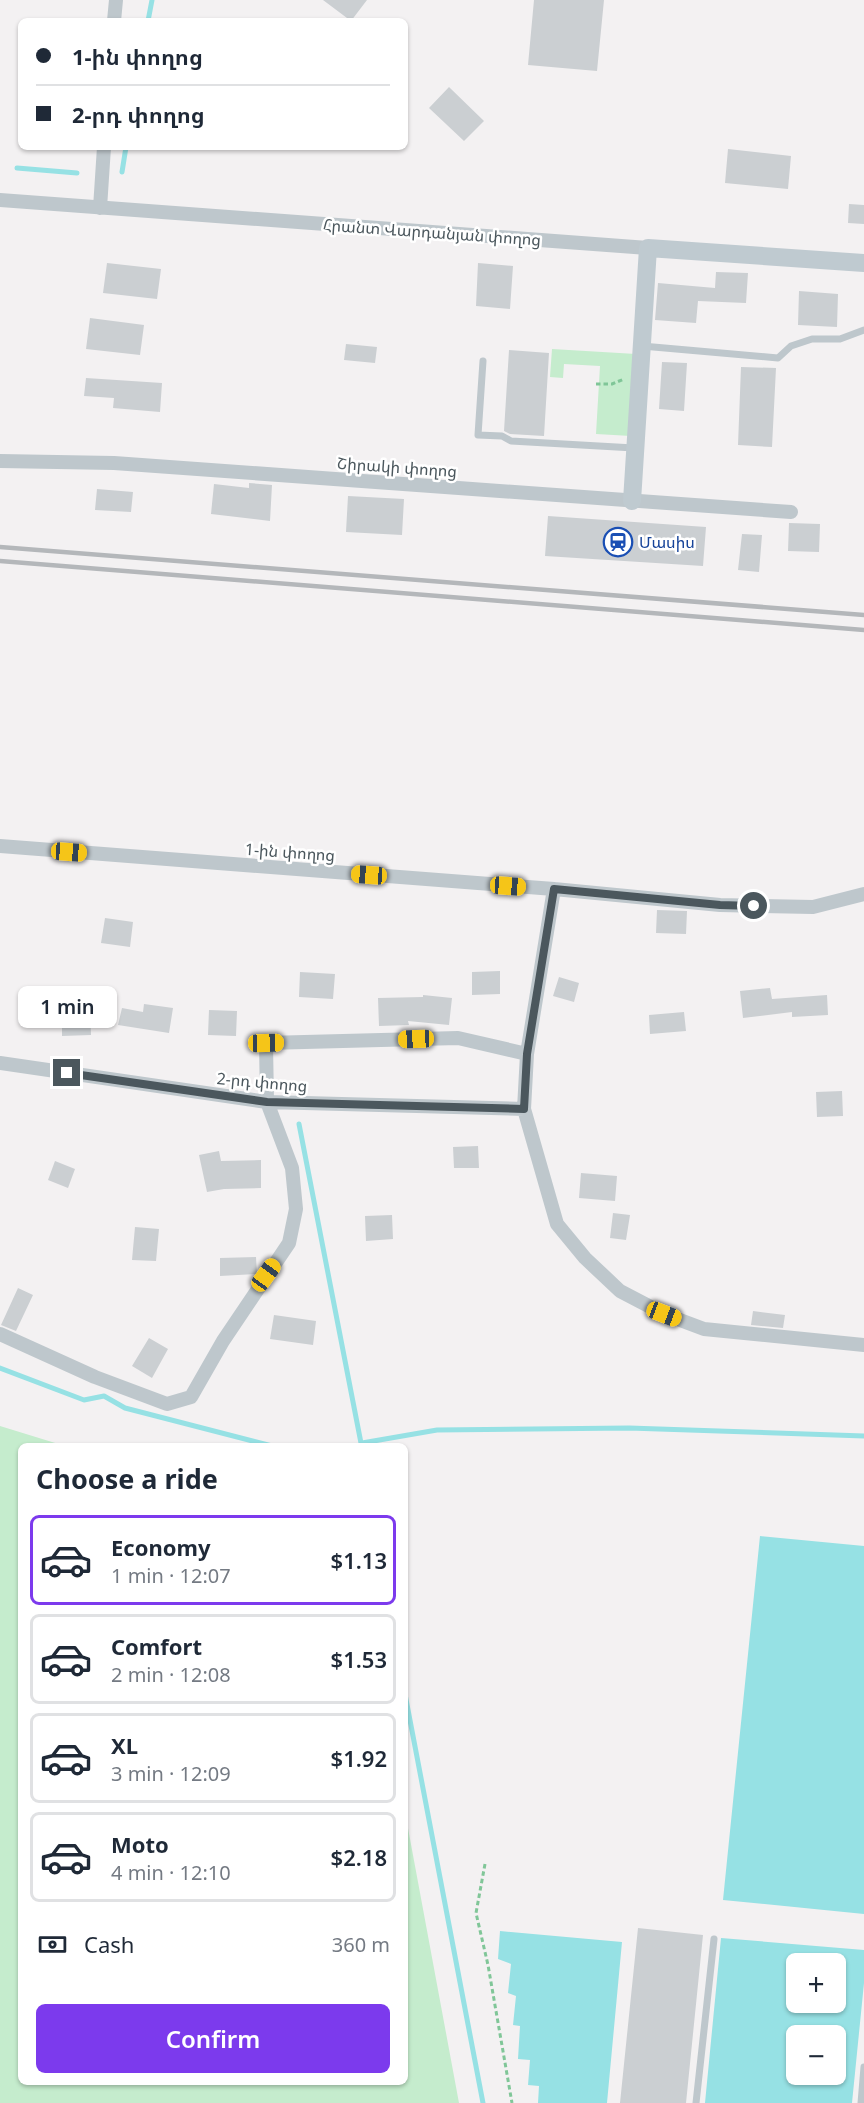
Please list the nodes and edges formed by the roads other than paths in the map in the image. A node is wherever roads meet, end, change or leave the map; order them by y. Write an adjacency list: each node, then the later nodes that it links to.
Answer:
1 (116, 0): 2 (street)
2 (114, 18)
3 (104, 150): 5 (street)
4 (0, 200): 5 (street, Հրանտ Վարդանյան փողոց)
5 (100, 208): 6 (street, Հրանտ Վարդանյան փողոց)
6 (648, 248): 7 (main road, Հրանտ Վարդանյան փողոց); 9 (main road)
7 (864, 263)
8 (864, 330): 9 (lane)
9 (641, 355): 11 (main road)
10 (483, 361): 11 (lane)
11 (636, 448): 13 (main road)
12 (0, 461): 13 (street, Շիրակի փողոց)
13 (632, 501): 14 (street, Շիրակի փողոց)
14 (791, 513)
15 (0, 846): 16 (street, 1-ին փողոց)
16 (554, 889): 17 (street, 1-ին փողոց); 18 (street)
17 (864, 894)
18 (527, 1054): 20 (street); 21 (street)
19 (0, 1063): 20 (street, 2-րդ փողոց)
20 (267, 1102): 21 (street, 2-րդ փողոց); 22 (street)
21 (524, 1109): 23 (street)
22 (0, 1334)
23 (864, 1345)
24 (714, 1939): 26 (lane)
25 (864, 2067): 27 (lane)
26 (696, 2103)
27 (861, 2103)

